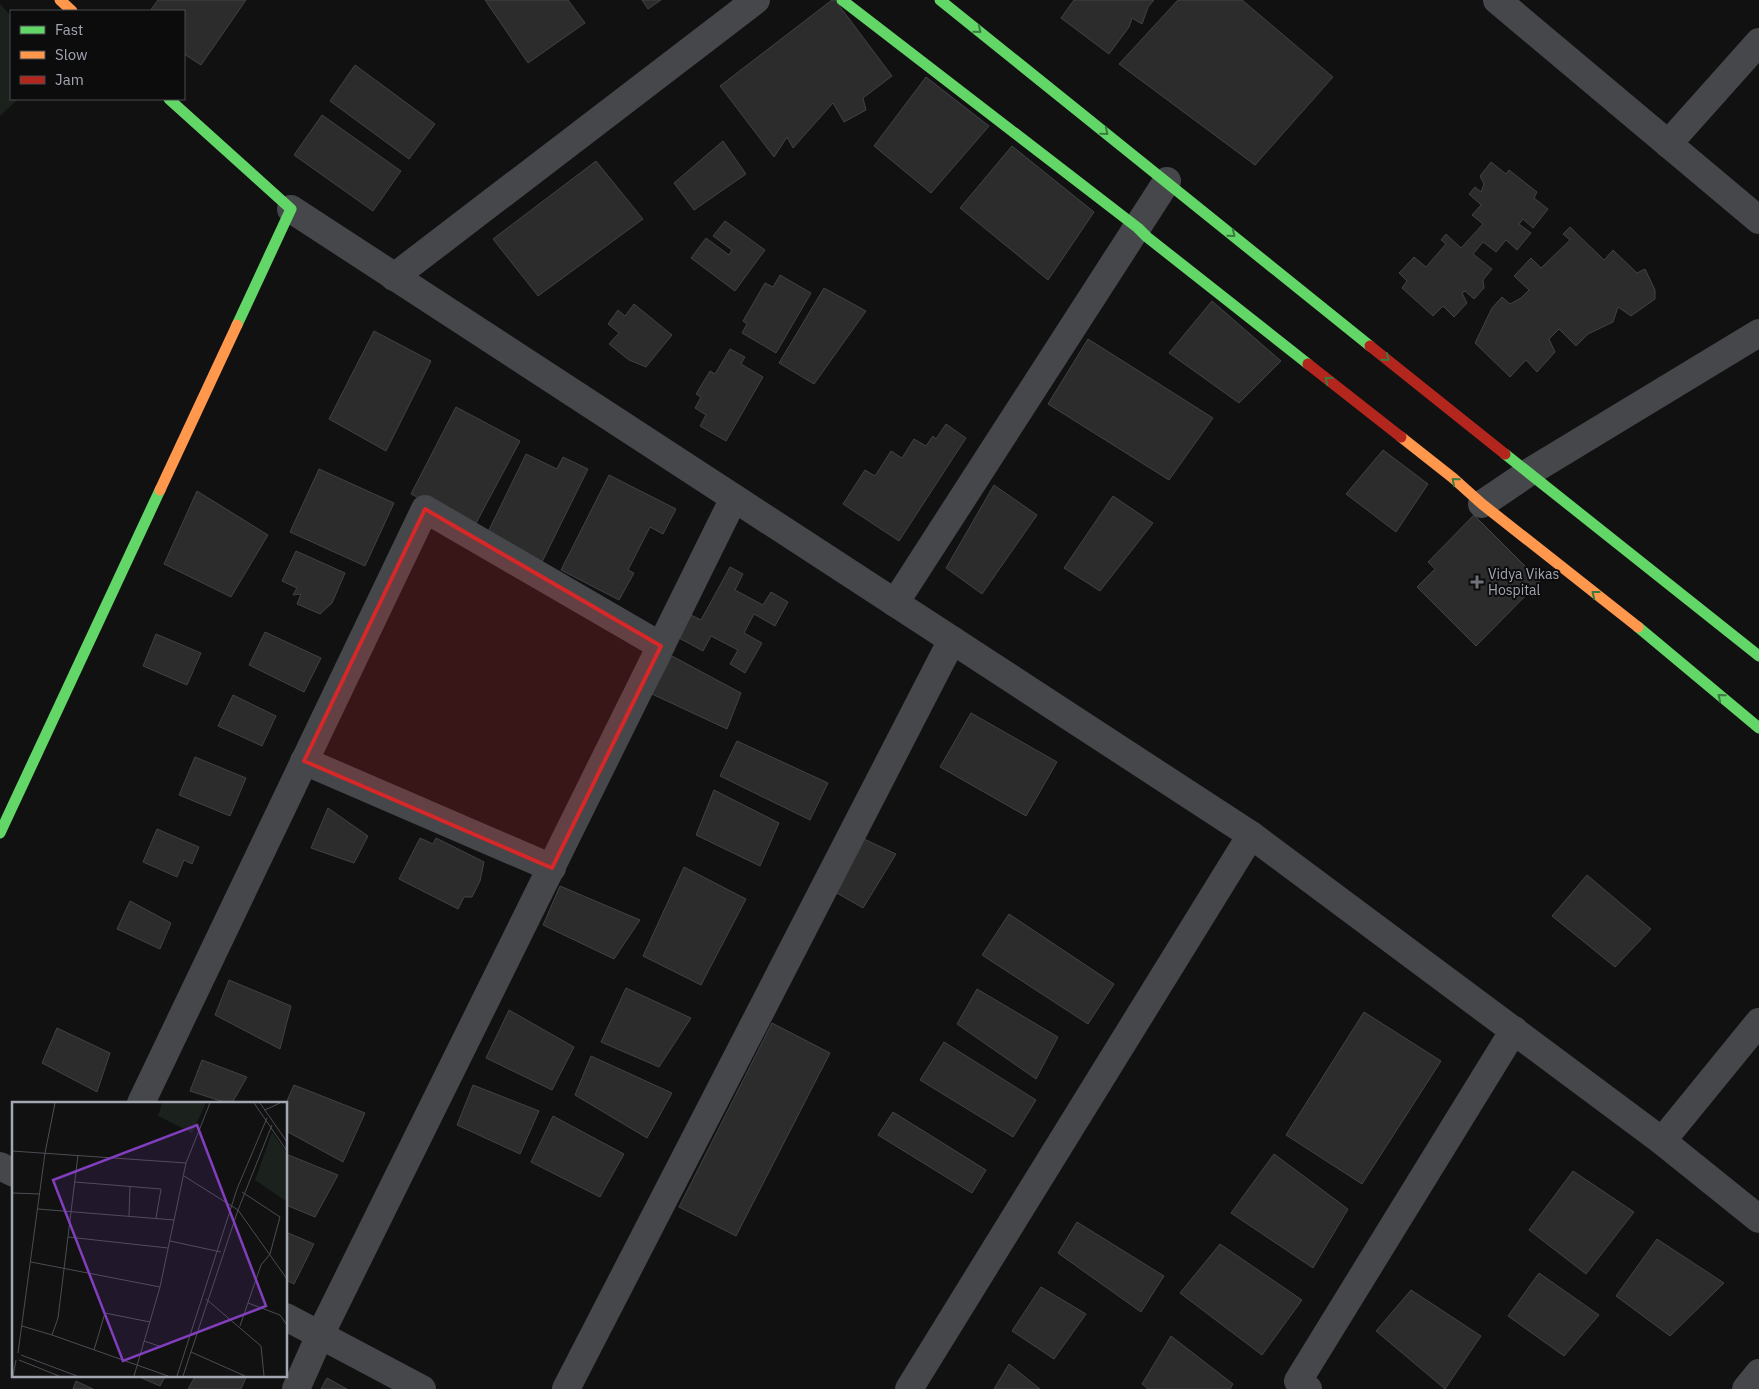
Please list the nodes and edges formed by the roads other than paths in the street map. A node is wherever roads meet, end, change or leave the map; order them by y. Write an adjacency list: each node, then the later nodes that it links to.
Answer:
1 (60, 0): 6 (street)
2 (756, 0): 14 (street)
3 (842, 0): 13 (street)
4 (940, 0): 10 (street, one-way to 10)
5 (1497, 0): 9 (street)
6 (71, 10)
7 (1759, 42): 9 (street)
8 (170, 100): 11 (street)
9 (1668, 144): 12 (street)
10 (1168, 181): 13 (street); 16 (street, one-way to 16)
11 (291, 209): 14 (street); 25 (street)
12 (1759, 220)
13 (1138, 228): 18 (street, one-way to 13); 19 (street)
14 (394, 277): 17 (street)
15 (1759, 333): 16 (street)
16 (1528, 473): 18 (street); 22 (street)
17 (734, 498): 19 (street); 21 (street)
18 (1482, 504): 23 (street, one-way to 18)
19 (895, 603): 20 (street)
20 (952, 640): 26 (street); 40 (street)
21 (661, 646): 24 (street); 27 (street)
22 (1759, 656)
23 (1759, 728)
24 (304, 761): 27 (street); 30 (street)
25 (0, 834)
26 (1251, 835): 29 (street); 41 (street)
27 (552, 868): 36 (street)
28 (1759, 1022): 31 (street)
29 (1514, 1030): 31 (street); 42 (street)
30 (141, 1102)
31 (1662, 1142): 34 (street)
32 (0, 1166): 33 (street)
33 (12, 1172)
34 (1759, 1219)
35 (288, 1318): 36 (street)
36 (320, 1335): 38 (street); 39 (street)
37 (1759, 1373): 43 (street)
38 (296, 1389)
39 (422, 1389)
40 (566, 1389)
41 (909, 1389)
42 (1308, 1389)
43 (1746, 1389)

